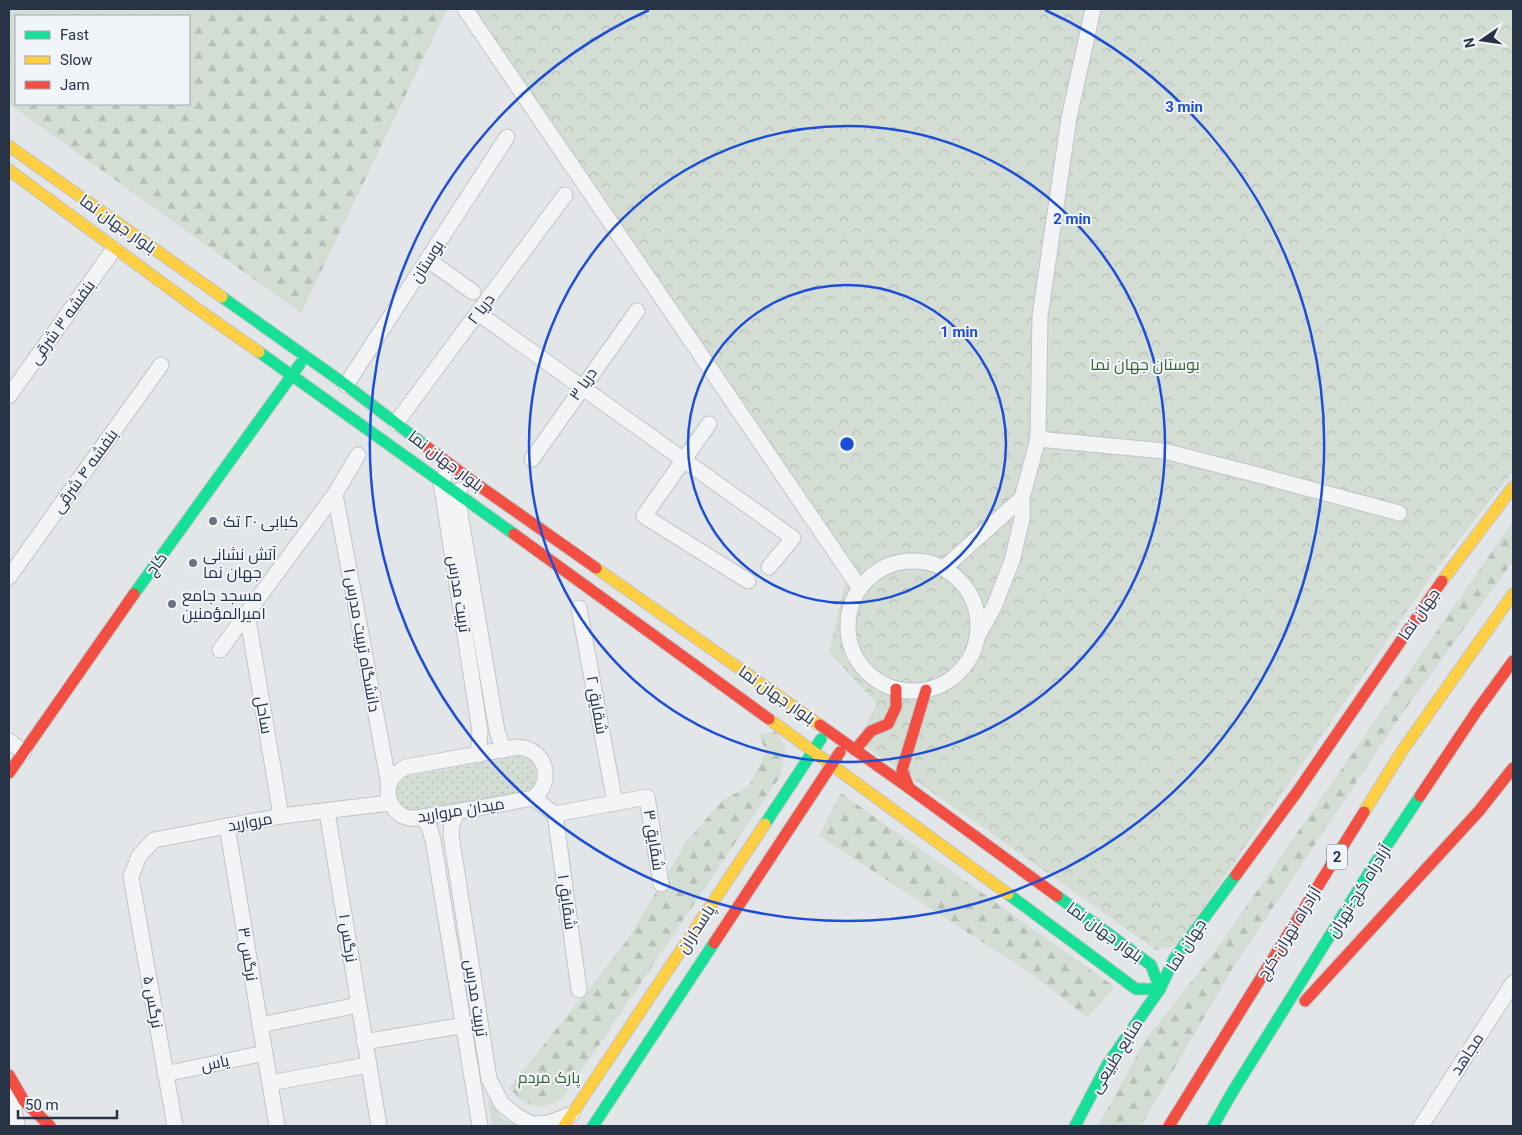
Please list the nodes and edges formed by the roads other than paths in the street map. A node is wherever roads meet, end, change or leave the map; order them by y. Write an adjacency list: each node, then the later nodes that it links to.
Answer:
1 (466, 9): 37 (street)
2 (1093, 9): 20 (street)
3 (507, 137): 8 (street, بوستان)
4 (9, 146): 12 (main road, بلوار جهان نما)
5 (9, 170): 7 (main road, بلوار جهان نما)
6 (565, 195): 11 (street, دریا ۲)
7 (114, 249): 14 (main road, بلوار جهان نما); 17 (street, بنفشه ۳ شرقی)
8 (428, 260): 9 (street); 15 (street, بوستان)
9 (473, 292)
10 (637, 311): 16 (street, دریا ۳)
11 (478, 313): 16 (street); 18 (street, دریا ۲)
12 (305, 357): 14 (main road, کاج); 15 (main road, بلوار جهان نما)
13 (161, 365): 35 (street, بنفشه ۴ شرقی)
14 (292, 374): 26 (main road, بلوار جهان نما); 51 (main road, کاج)
15 (346, 386): 18 (main road, بلوار جهان نما)
16 (581, 387): 22 (street, دریا ۳); 23 (street)
17 (9, 396)
18 (396, 423): 24 (main road, بلوار جهان نما)
19 (709, 424): 23 (street)
20 (1038, 439): 30 (street); 32 (street)
21 (358, 455): 28 (street)
22 (532, 459)
23 (684, 460): 33 (street); 36 (street)
24 (452, 465): 25 (main road, بلوار جهان نما); 26 (street)
25 (468, 478): 29 (street); 46 (main road, بلوار جهان نما)
26 (441, 482): 29 (main road, بلوار جهان نما); 52 (street, تربیت مدرس)
27 (1513, 486): 72 (main road, جهان نما)
28 (335, 494): 40 (street); 56 (street, ۱ دانشگاه تربیت مدرس)
29 (457, 494): 49 (street, تربیت مدرس); 50 (main road, بلوار جهان نما)
30 (1022, 498): 34 (street); 41 (street)
31 (1513, 503): 68 (main road, جهان نما)
32 (1399, 513)
33 (769, 567)
34 (944, 568): 37 (street); 41 (street)
35 (9, 577)
36 (748, 581)
37 (859, 588): 44 (street)
38 (1513, 594): 96 (main road, آزادراه تهران-کرج / 2)
39 (580, 608): 60 (street, شقایق ۲)
40 (247, 614): 42 (street); 64 (street, ساحل)
41 (977, 637): 45 (street)
42 (220, 650)
43 (1513, 661): 81 (main road, آزادراه کرج-تهران / 2)
44 (896, 689): 45 (street); 48 (main road, پاسداران)
45 (926, 690): 57 (main road)
46 (826, 730): 48 (main road, بلوار جهان نما); 50 (main road, پاسداران)
47 (9, 740): 51 (street)
48 (850, 747): 53 (main road, پاسداران); 57 (main road, بلوار جهان نما)
49 (504, 750): 52 (street); 58 (street)
50 (813, 751): 53 (main road, بلوار جهان نما); 77 (main road, پاسداران)
51 (24, 752): 55 (main road, کاج)
52 (478, 754): 56 (street)
53 (832, 764): 72 (main road, بلوار جهان نما); 79 (main road, پاسداران)
54 (1513, 768): 81 (main road)
55 (9, 773)
56 (389, 785): 59 (street)
57 (908, 788): 72 (main road, بلوار جهان نما)
58 (533, 798): 62 (street, میدان مروارید); 63 (street)
59 (390, 803): 61 (street, مروارید); 65 (street, میدان مروارید)
60 (615, 803): 63 (street); 69 (street, شقایق ۳)
61 (327, 812): 64 (street, مروارید); 74 (street, نرگس ۱)
62 (457, 812): 65 (street, میدان مروارید); 75 (street, تربیت مدرس)
63 (555, 814): 73 (street, شقایق ۱)
64 (281, 816): 66 (street, مروارید)
65 (422, 817): 78 (street, تربیت مدرس)
66 (227, 826): 67 (street, مروارید); 76 (street, نرگس ۳)
67 (131, 877): 84 (street, ۵ نرگس)
68 (1248, 879)
69 (661, 884)
70 (1179, 974): 72 (main road, جهان نما)
71 (1513, 983): 98 (street, مجاهد)
72 (1160, 989): 95 (main road, منابع طبیعی)
73 (579, 990)
74 (358, 1005): 76 (street); 80 (street, نرگس ۱)
75 (480, 1023): 78 (street); 87 (street, تربیت مدرس)
76 (260, 1025): 82 (street, نرگس ۳)
77 (632, 1025): 79 (main road); 87 (main road, پاسداران)
78 (463, 1026): 80 (street); 93 (street, تربیت مدرس)
79 (650, 1040): 94 (main road, پاسداران)
80 (364, 1042): 83 (street, نرگس ۱)
81 (1260, 1050): 97 (main road, آزادراه کرج-تهران / 2)
82 (265, 1053): 84 (street, یاس); 86 (street, نرگس ۳)
83 (368, 1065): 86 (street); 92 (street, نرگس ۱)
84 (165, 1074): 90 (street, ۵ نرگس)
85 (9, 1075): 88 (street); 89 (main road)
86 (270, 1083): 91 (street, نرگس ۳)
87 (568, 1120)
88 (17, 1126)
89 (50, 1126)
90 (175, 1126)
91 (277, 1126)
92 (379, 1126)
93 (480, 1126)
94 (593, 1126)
95 (1075, 1126)
96 (1170, 1126)
97 (1213, 1126)
98 (1421, 1126)

